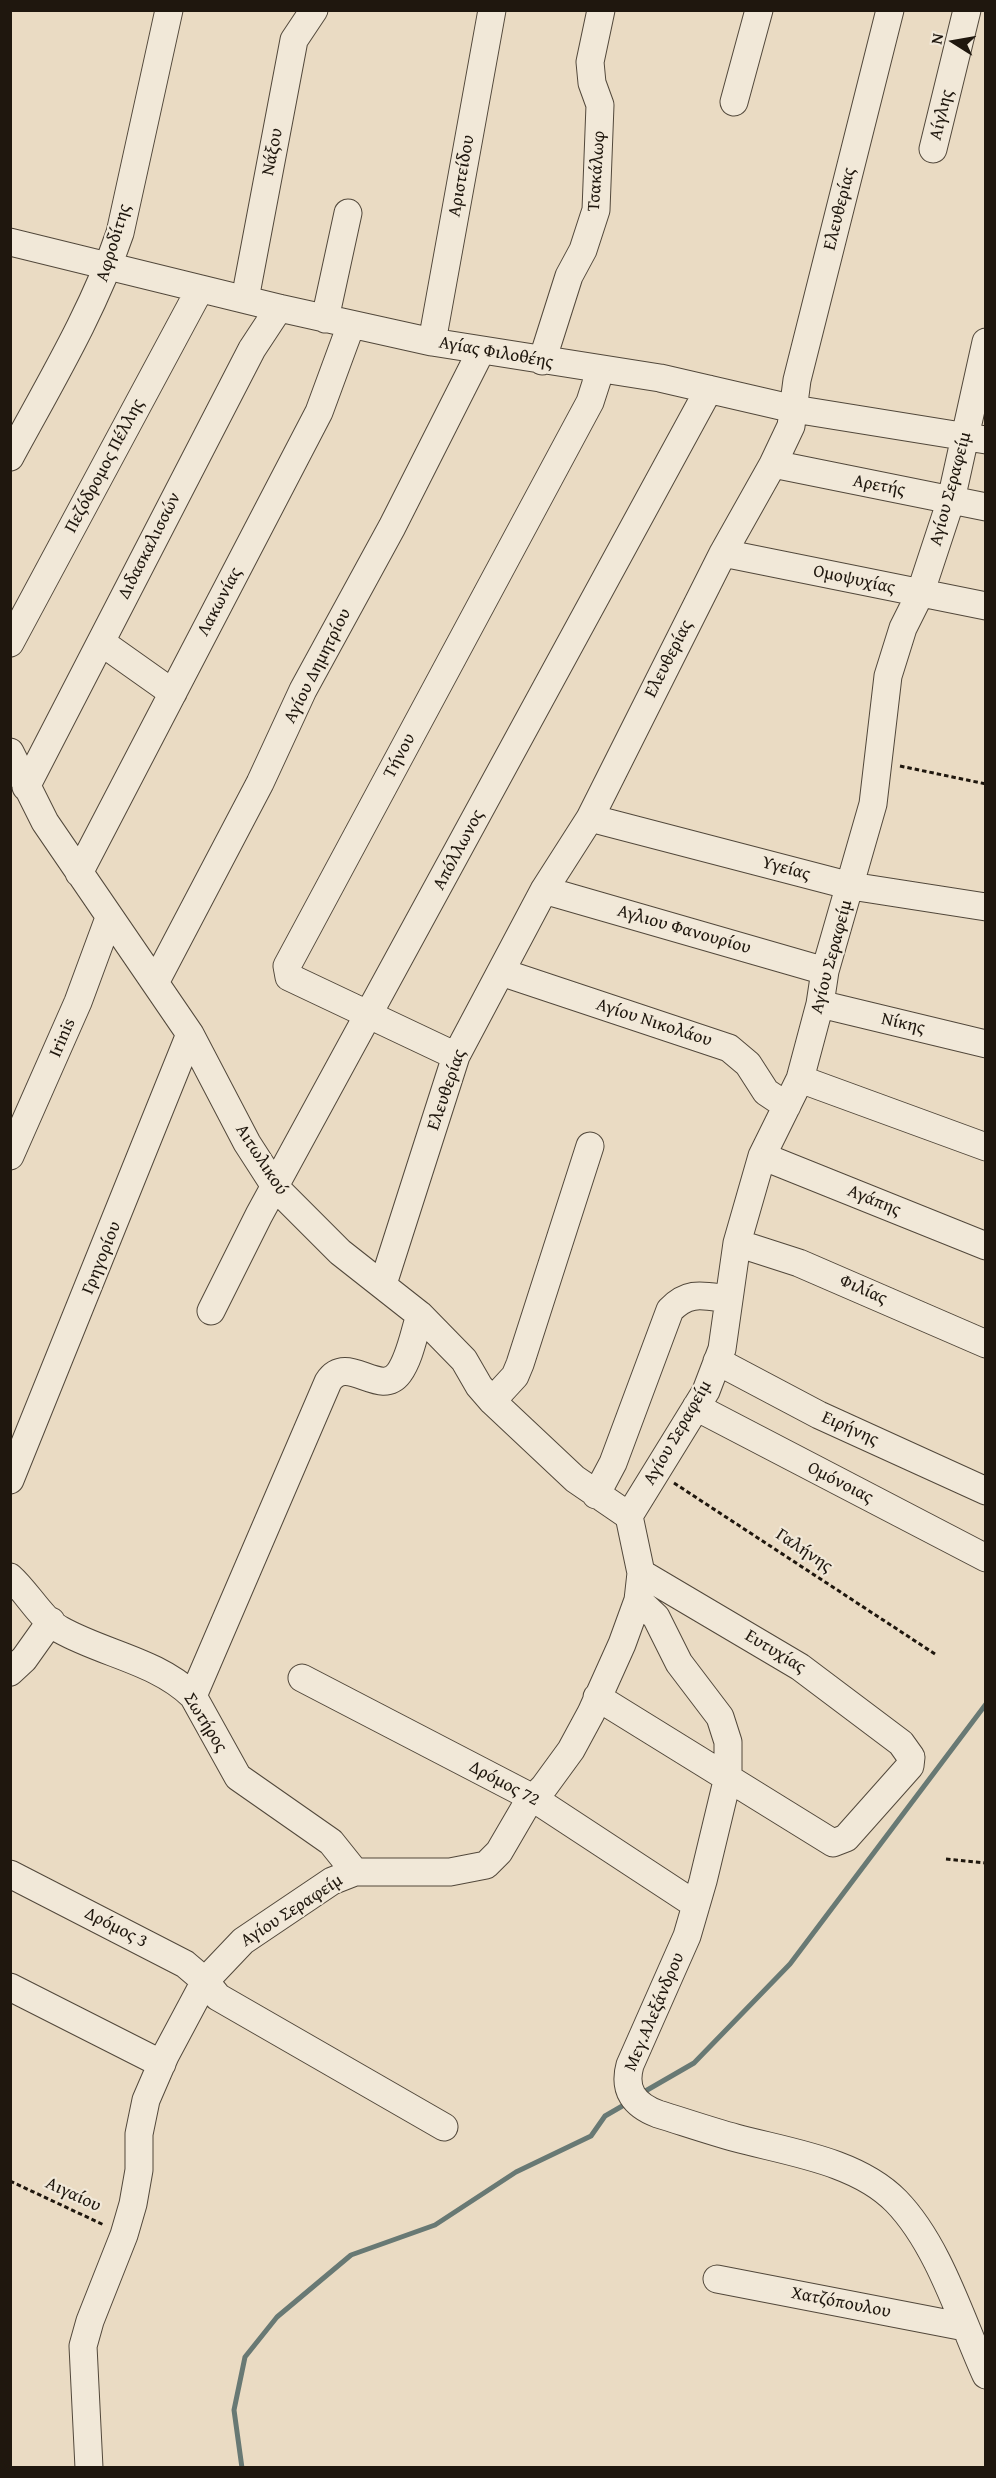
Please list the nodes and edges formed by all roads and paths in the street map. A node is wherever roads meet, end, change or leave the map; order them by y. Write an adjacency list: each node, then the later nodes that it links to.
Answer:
1 (169, 10): 12 (street, Αφροδίτης)
2 (314, 10): 14 (street, Νάξου)
3 (492, 10): 18 (street, Αριστείδου)
4 (601, 10): 21 (street, Τσακάλωφ)
5 (759, 10): 8 (street)
6 (890, 10): 24 (street, Ελευθερίας)
7 (967, 10): 9 (street, Αίγλης)
8 (734, 102)
9 (933, 149)
10 (348, 213): 16 (street)
11 (10, 242): 12 (street, Αγίας Φιλοθέης)
12 (108, 267): 13 (street, Αγίας Φιλοθέης); 26 (street, Αφροδίτης)
13 (200, 289): 14 (street, Αγίας Φιλοθέης); 34 (street, Πεζόδρομος Πέλλης)
14 (245, 299): 15 (street, Αγίας Φιλοθέης)
15 (279, 308): 16 (street, Αγίας Φιλοθέης); 33 (street, Διδασκαλισσών)
16 (325, 319): 17 (street, Αγίας Φιλοθέης)
17 (351, 325): 18 (street, Αγίας Φιλοθέης); 35 (street, Λακωνίας)
18 (432, 342): 20 (street, Αγίας Φιλοθέης)
19 (986, 342): 25 (street, Αγίου Σεραφείμ)
20 (481, 351): 21 (street, Αγίας Φιλοθέης); 48 (street, Αγίου Δημητρίου)
21 (542, 362): 22 (street, Αγίας Φιλοθέης)
22 (600, 371): 23 (street, Αγίας Φιλοθέης); 50 (street, Τήνου)
23 (709, 389): 24 (street, Αγίας Φιλοθέης); 50 (street, Απόλλωνος)
24 (794, 409): 25 (street, Αγίας Φιλοθέης); 27 (street, Ελευθερίας)
25 (976, 438): 28 (street, Αγίου Σεραφείμ)
26 (10, 457)
27 (773, 464): 28 (street, Αρετής); 30 (street, Ελευθερίας)
28 (951, 500): 29 (street, Αρετής); 31 (street, Αγίου Σεραφείμ)
29 (986, 507)
30 (723, 553): 31 (street, Ομοψυχίας); 40 (street, Ελευθερίας)
31 (920, 594): 32 (street, Ομοψυχίας); 37 (street, Αγίου Σεραφείμ)
32 (986, 606)
33 (101, 642): 35 (street); 39 (street, Διδασκαλισσών)
34 (10, 643)
35 (173, 693): 41 (street, Λακωνίας)
36 (10, 752): 39 (street, Αιτωλικού)
37 (878, 762): 38 (path); 42 (street, Αγίου Σεραφείμ)
38 (986, 784)
39 (26, 787): 41 (street, Αιτωλικού)
40 (590, 818): 42 (street, Υγείας); 43 (street, Ελευθερίας)
41 (79, 873): 45 (street, Αιτωλικού)
42 (851, 886): 44 (street, Υγείας); 46 (street, Αγίου Σεραφείμ)
43 (544, 890): 46 (street, Αγλιου Φανουρίου); 47 (street, Ελευθερίας)
44 (986, 907)
45 (109, 918): 48 (street, Αιτωλικού); 58 (street, Irinis)
46 (825, 971): 49 (street, Αγίου Σεραφείμ)
47 (501, 972): 53 (street, Ελευθερίας); 55 (street, Αγίου Νικολάου)
48 (156, 981): 51 (street, Αιτωλικού)
49 (820, 1004): 52 (street, Νίκης); 54 (street, Αγίου Σεραφείμ)
50 (368, 1017): 53 (street, Τήνου); 60 (street, Απόλλωνος)
51 (190, 1034): 60 (street, Αιτωλικού); 72 (street, Γρηγορίου)
52 (986, 1044)
53 (456, 1056): 63 (street, Ελευθερίας)
54 (800, 1079): 55 (street, Αγίου Σεραφείμ); 57 (street)
55 (787, 1106): 59 (street, Αγίου Σεραφείμ)
56 (590, 1146): 69 (street)
57 (986, 1147)
58 (10, 1155)
59 (762, 1156): 61 (street, Αγίου Σεραφείμ); 62 (street, Αγάπης)
60 (276, 1188): 63 (street, Αιτωλικού); 65 (street, Απόλλωνος)
61 (737, 1243): 64 (street, Αγίου Σεραφείμ); 67 (street, Φιλίας)
62 (986, 1246)
63 (383, 1284): 66 (street, Αιτωλικού)
64 (729, 1299): 68 (street, Αγίου Σεραφείμ); 74 (street)
65 (211, 1311)
66 (420, 1315): 69 (street, Αιτωλικού); 84 (street)
67 (986, 1344)
68 (717, 1361): 70 (street, Αγίου Σεραφείμ); 73 (street, Ειρήνης)
69 (492, 1401): 74 (street, Αιτωλικού)
70 (696, 1407): 71 (street, Αγίου Σεραφείμ); 76 (street, Ομόνοιας)
71 (657, 1472): 75 (street, Αγίου Σεραφείμ); 81 (path, Γαλήνης)
72 (10, 1480)
73 (986, 1491)
74 (596, 1495): 75 (street, Αιτωλικού)
75 (629, 1516): 77 (street)
76 (986, 1558)
77 (641, 1573): 79 (street); 86 (street, Ευτυχίας)
78 (10, 1577): 80 (street, Σωτήρος)
79 (638, 1600): 85 (street, Αγίου Σεραφείμ); 86 (street, Μεγ.Αλεξάνδρου)
80 (51, 1621): 82 (street); 84 (street, Σωτήρος)
81 (935, 1654)
82 (10, 1672)
83 (302, 1678): 87 (street, Δρόμος 72)
84 (193, 1696): 90 (street, Σωτήρος)
85 (597, 1697): 86 (street); 87 (street, Αγίου Σεραφείμ)
86 (728, 1777): 92 (street, Μεγ.Αλεξάνδρου)
87 (533, 1798): 90 (street, Αγίου Σεραφείμ); 92 (street, Δρόμος 72)
88 (946, 1859): 89 (path)
89 (986, 1863)
90 (355, 1872): 94 (street, Αγίου Σεραφείμ)
91 (10, 1874): 94 (street, Δρόμος 3)
92 (696, 1905): 100 (street, Μεγ.Αλεξάνδρου)
93 (10, 1987): 95 (street)
94 (209, 1987): 95 (street, Αγίου Σεραφείμ); 96 (street, Δρόμος 3)
95 (162, 2064): 98 (street, Αγίου Σεραφείμ)
96 (444, 2127)
97 (10, 2181): 98 (path, Αιγαίου)
98 (124, 2235): 102 (street, Αγίου Σεραφείμ)
99 (717, 2279): 100 (street, Χατζόπουλου)
100 (966, 2327): 101 (street, Μεγ.Αλεξάνδρου)
101 (986, 2375)
102 (89, 2468)

